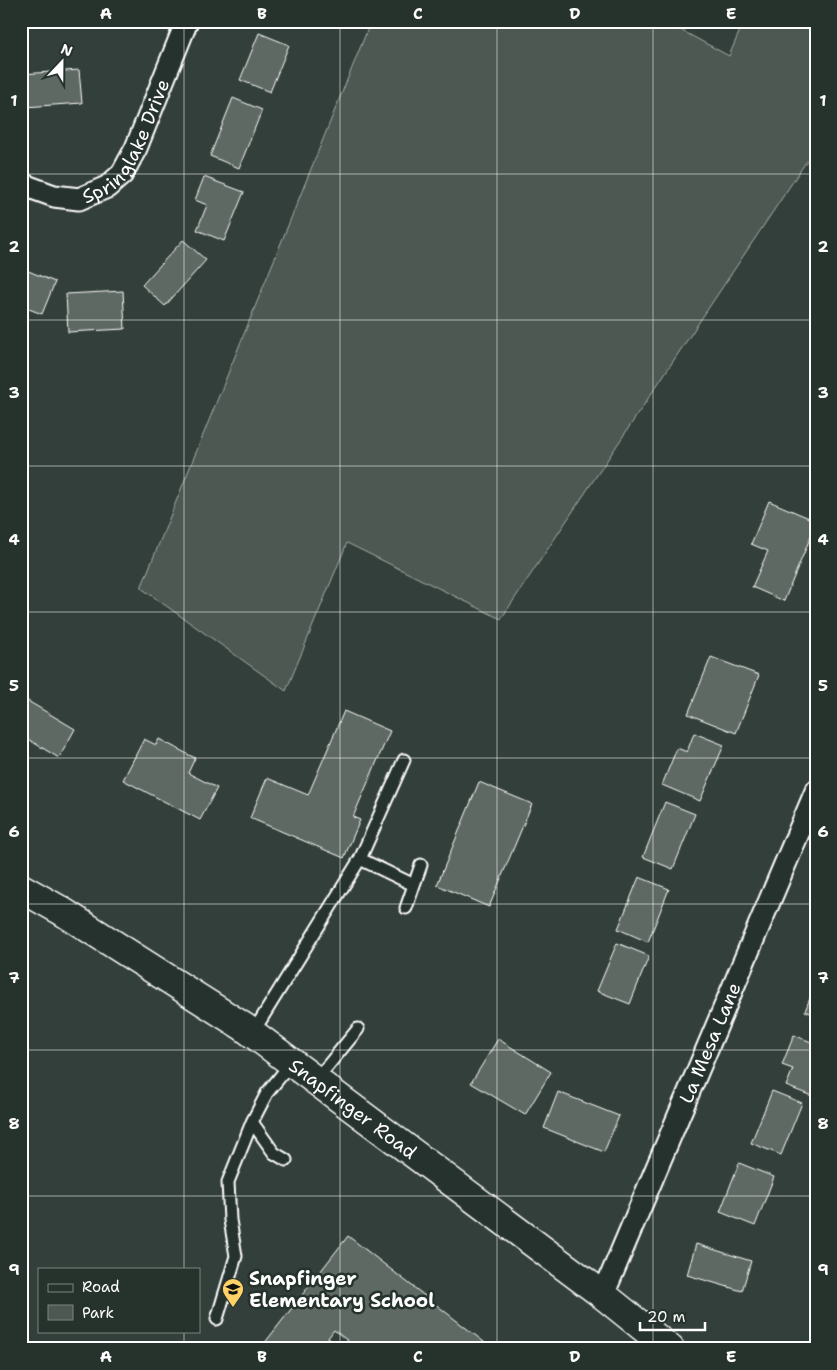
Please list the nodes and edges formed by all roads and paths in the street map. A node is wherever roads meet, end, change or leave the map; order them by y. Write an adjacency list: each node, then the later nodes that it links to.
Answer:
1 (187, 21): 2 (street, Springlake Drive)
2 (21, 184)
3 (404, 760): 5 (lane)
4 (816, 790): 16 (street, La Mesa Lane)
5 (360, 859): 7 (lane); 11 (lane)
6 (421, 865): 7 (lane)
7 (414, 885): 9 (lane)
8 (21, 888): 11 (street, Snapfinger Road)
9 (406, 908)
10 (358, 1029): 13 (lane)
11 (252, 1034): 12 (street, Snapfinger Road)
12 (292, 1062): 13 (street, Snapfinger Road); 14 (lane)
13 (316, 1080): 16 (street, Snapfinger Road)
14 (252, 1122): 15 (lane); 17 (lane)
15 (286, 1160)
16 (603, 1295): 18 (street, Snapfinger Road)
17 (217, 1319)
18 (670, 1349)

